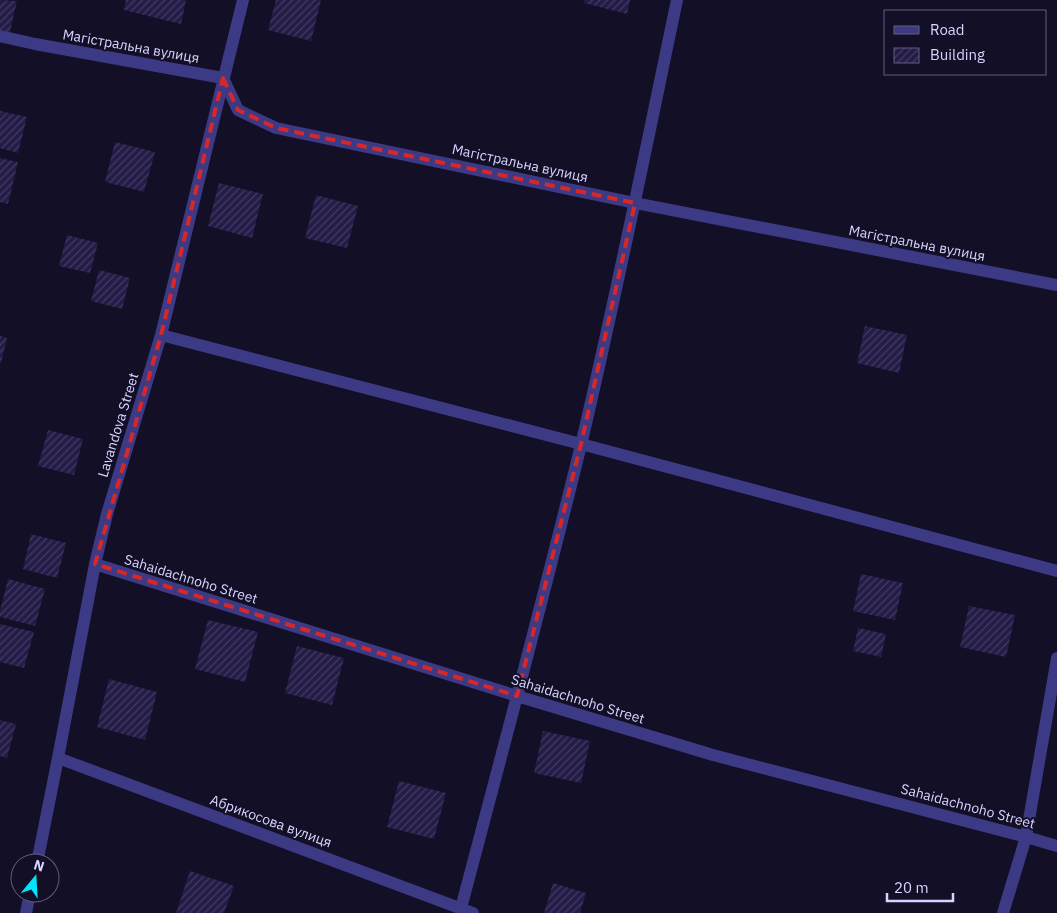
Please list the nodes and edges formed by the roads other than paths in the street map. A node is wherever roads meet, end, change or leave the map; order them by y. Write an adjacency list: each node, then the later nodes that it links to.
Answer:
1 (243, 0): 4 (street, Lavandova Street)
2 (677, 0): 5 (street)
3 (0, 36): 4 (street, Магістральна вулиця)
4 (223, 78): 5 (street, Магістральна вулиця); 7 (street, Lavandova Street)
5 (635, 203): 6 (street, Магістральна вулиця); 8 (street)
6 (1057, 285)
7 (161, 335): 8 (street); 9 (street, Lavandova Street)
8 (581, 444): 10 (street); 12 (street)
9 (95, 564): 12 (street, Sahaidachnoho Street); 13 (street, Lavandova Street)
10 (1057, 572)
11 (1057, 658): 14 (street)
12 (517, 696): 14 (street, Sahaidachnoho Street); 17 (street)
13 (58, 758): 16 (street, Lavandova Street); 17 (street, Абрикосова вулиця)
14 (1026, 836): 15 (street, Sahaidachnoho Street); 18 (street)
15 (1057, 846)
16 (39, 853)
17 (467, 911)
18 (1003, 913)

